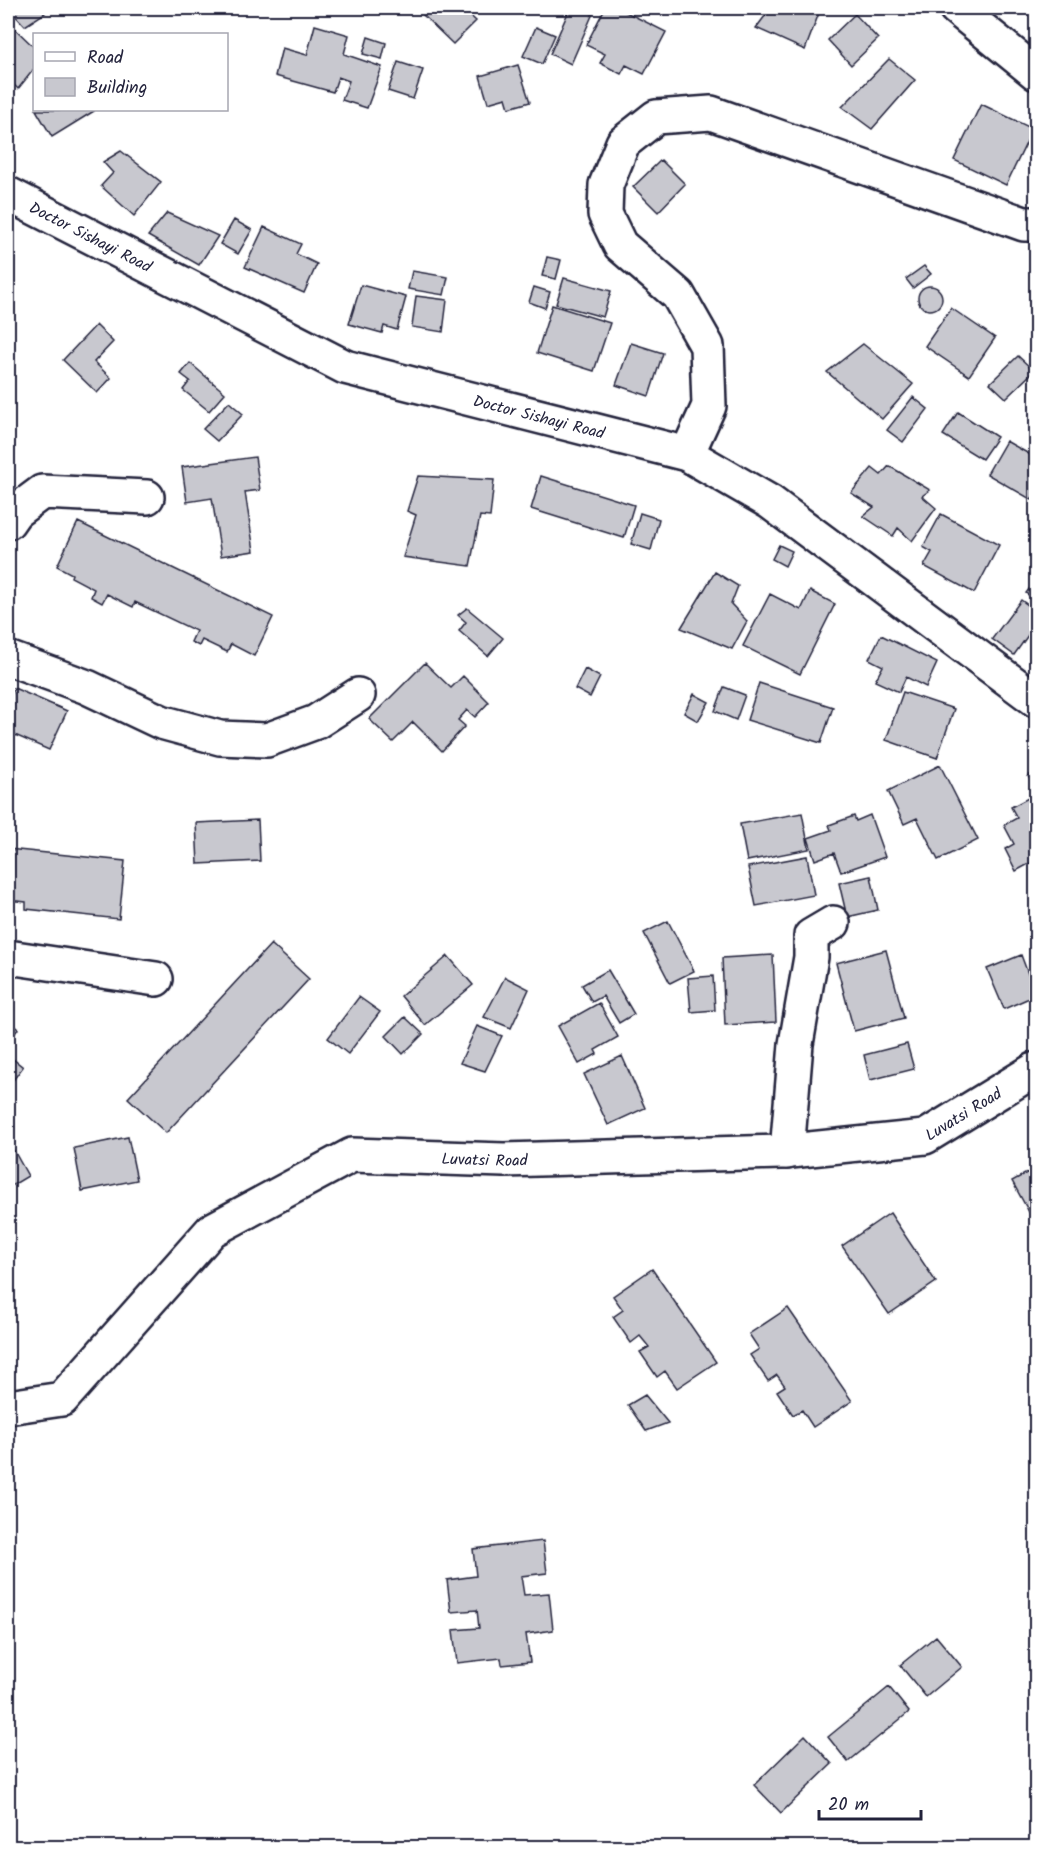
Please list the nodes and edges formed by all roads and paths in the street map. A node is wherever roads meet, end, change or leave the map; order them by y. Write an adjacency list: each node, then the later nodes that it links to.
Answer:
1 (956, 8): 2 (street)
2 (1036, 73)
3 (8, 194): 5 (street, Doctor Sishayi Road)
4 (1036, 224): 5 (street)
5 (687, 454): 10 (street, Doctor Sishayi Road)
6 (147, 497): 7 (street)
7 (8, 522)
8 (8, 658): 9 (street)
9 (358, 695)
10 (1036, 700)
11 (833, 923): 15 (street)
12 (8, 957): 13 (street)
13 (156, 979)
14 (1036, 1069): 15 (street, Luvatsi Road)
15 (787, 1152): 16 (street, Luvatsi Road)
16 (8, 1407)

